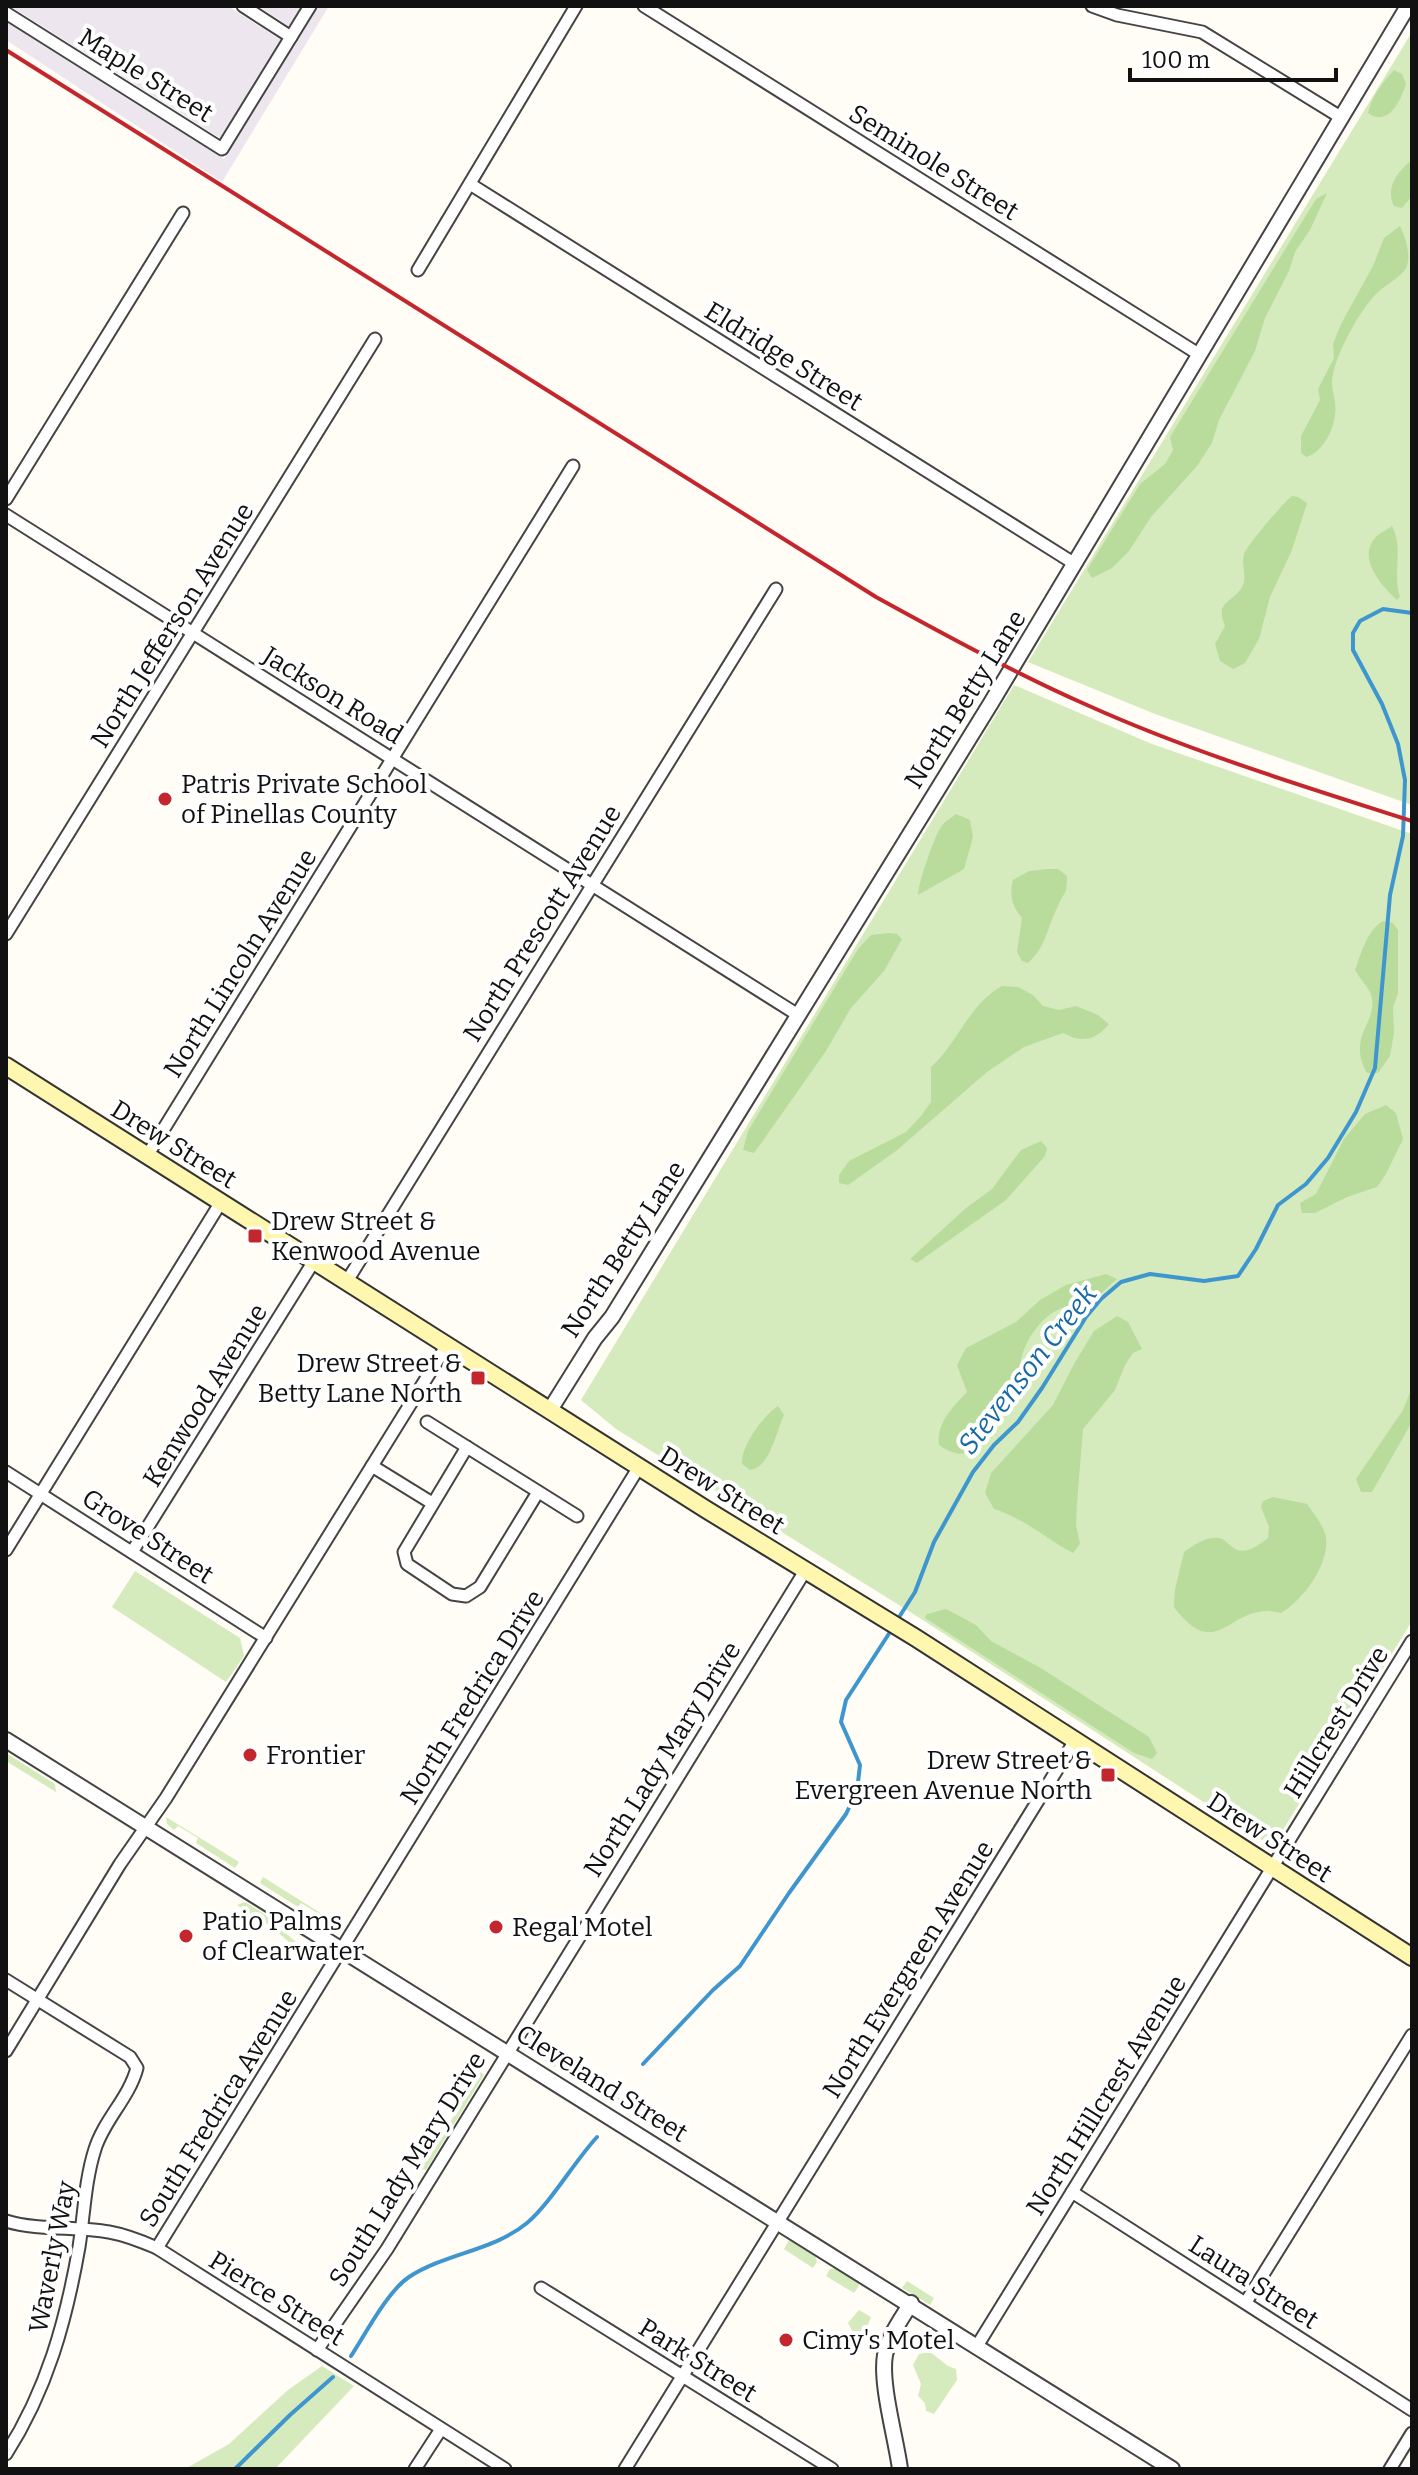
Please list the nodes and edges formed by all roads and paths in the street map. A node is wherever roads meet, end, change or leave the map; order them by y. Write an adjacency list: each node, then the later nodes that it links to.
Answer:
1 (243, 6): 8 (street)
2 (310, 6): 8 (street)
3 (576, 6): 10 (street)
4 (644, 6): 14 (street, Seminole Street)
5 (1092, 6): 9 (street)
6 (1408, 6): 9 (street, North Betty Lane)
7 (6, 13): 8 (street, Maple Street)
8 (291, 37)
9 (1342, 118): 14 (street, North Betty Lane)
10 (470, 184): 12 (street); 18 (street, Eldridge Street)
11 (183, 213): 16 (street)
12 (418, 270)
13 (375, 339): 20 (street, North Jefferson Avenue)
14 (1200, 355): 18 (street, North Betty Lane)
15 (573, 466): 21 (street, North Lincoln Avenue)
16 (6, 499)
17 (6, 515): 20 (street, Jackson Road)
18 (1075, 564): 24 (street, North Betty Lane)
19 (776, 589): 22 (street, North Prescott Avenue)
20 (193, 632): 21 (street, Jackson Road); 23 (street, North Jefferson Avenue)
21 (392, 758): 22 (street, Jackson Road); 26 (street, North Lincoln Avenue)
22 (592, 885): 24 (street, Jackson Road); 29 (street, North Prescott Avenue)
23 (6, 934)
24 (798, 1015): 31 (street, North Betty Lane)
25 (6, 1066): 26 (main road, Drew Street)
26 (147, 1156): 27 (main road, Drew Street)
27 (221, 1202): 28 (main road, Drew Street); 38 (street)
28 (314, 1261): 29 (main road, Drew Street); 42 (street, Kenwood Avenue)
29 (347, 1281): 30 (main road, Drew Street)
30 (447, 1345): 31 (main road, Drew Street); 34 (street)
31 (550, 1410): 35 (main road, Drew Street)
32 (427, 1422): 33 (street)
33 (467, 1447): 37 (street); 39 (street)
34 (372, 1466): 39 (street); 44 (street)
35 (639, 1467): 43 (main road, Drew Street); 50 (street, North Fredrica Drive)
36 (6, 1472): 38 (street, Grove Street)
37 (538, 1492): 39 (street); 40 (street)
38 (40, 1494): 41 (street); 42 (street, Grove Street)
39 (432, 1503)
40 (577, 1516)
41 (6, 1550)
42 (132, 1552): 44 (street, Grove Street)
43 (805, 1571): 46 (main road, Drew Street); 56 (street, North Lady Mary Drive)
44 (266, 1638): 48 (street)
45 (1412, 1641): 49 (street, Hillcrest Drive)
46 (1076, 1739): 49 (main road, Drew Street); 59 (street, North Evergreen Avenue)
47 (6, 1740): 48 (street, Cleveland Street)
48 (147, 1827): 50 (street, Cleveland Street); 53 (street)
49 (1272, 1868): 51 (main road, Drew Street); 57 (street, North Hillcrest Avenue)
50 (341, 1949): 56 (street, Cleveland Street); 61 (street, South Fredrica Avenue)
51 (1412, 1957)
52 (6, 1980): 53 (street)
53 (38, 2000): 55 (street); 60 (street, Waverly Way)
54 (1412, 2035): 63 (street)
55 (6, 2051)
56 (507, 2052): 59 (street, Cleveland Street); 66 (street, South Lady Mary Drive)
57 (1072, 2192): 63 (street, Laura Street); 65 (street, North Hillcrest Avenue)
58 (6, 2221): 60 (street, Pierce Street)
59 (777, 2221): 64 (street, Cleveland Street); 67 (street, North Evergreen Avenue)
60 (81, 2229): 61 (street, Pierce Street); 71 (street, Waverly Way)
61 (157, 2248): 66 (street, Pierce Street)
62 (541, 2288): 67 (street, Park Street)
63 (1246, 2302): 68 (street, Laura Street)
64 (911, 2303): 65 (street, Cleveland Street); 76 (street)
65 (977, 2346): 77 (street, Cleveland Street)
66 (317, 2350): 69 (street, Pierce Street)
67 (681, 2376): 74 (street, North Evergreen Avenue); 75 (street, Park Street)
68 (1412, 2410)
69 (441, 2429): 72 (street); 73 (street, Pierce Street)
70 (1412, 2433): 78 (street)
71 (6, 2454)
72 (415, 2469)
73 (505, 2469)
74 (625, 2469)
75 (832, 2469)
76 (900, 2469)
77 (1172, 2469)
78 (1390, 2469)

